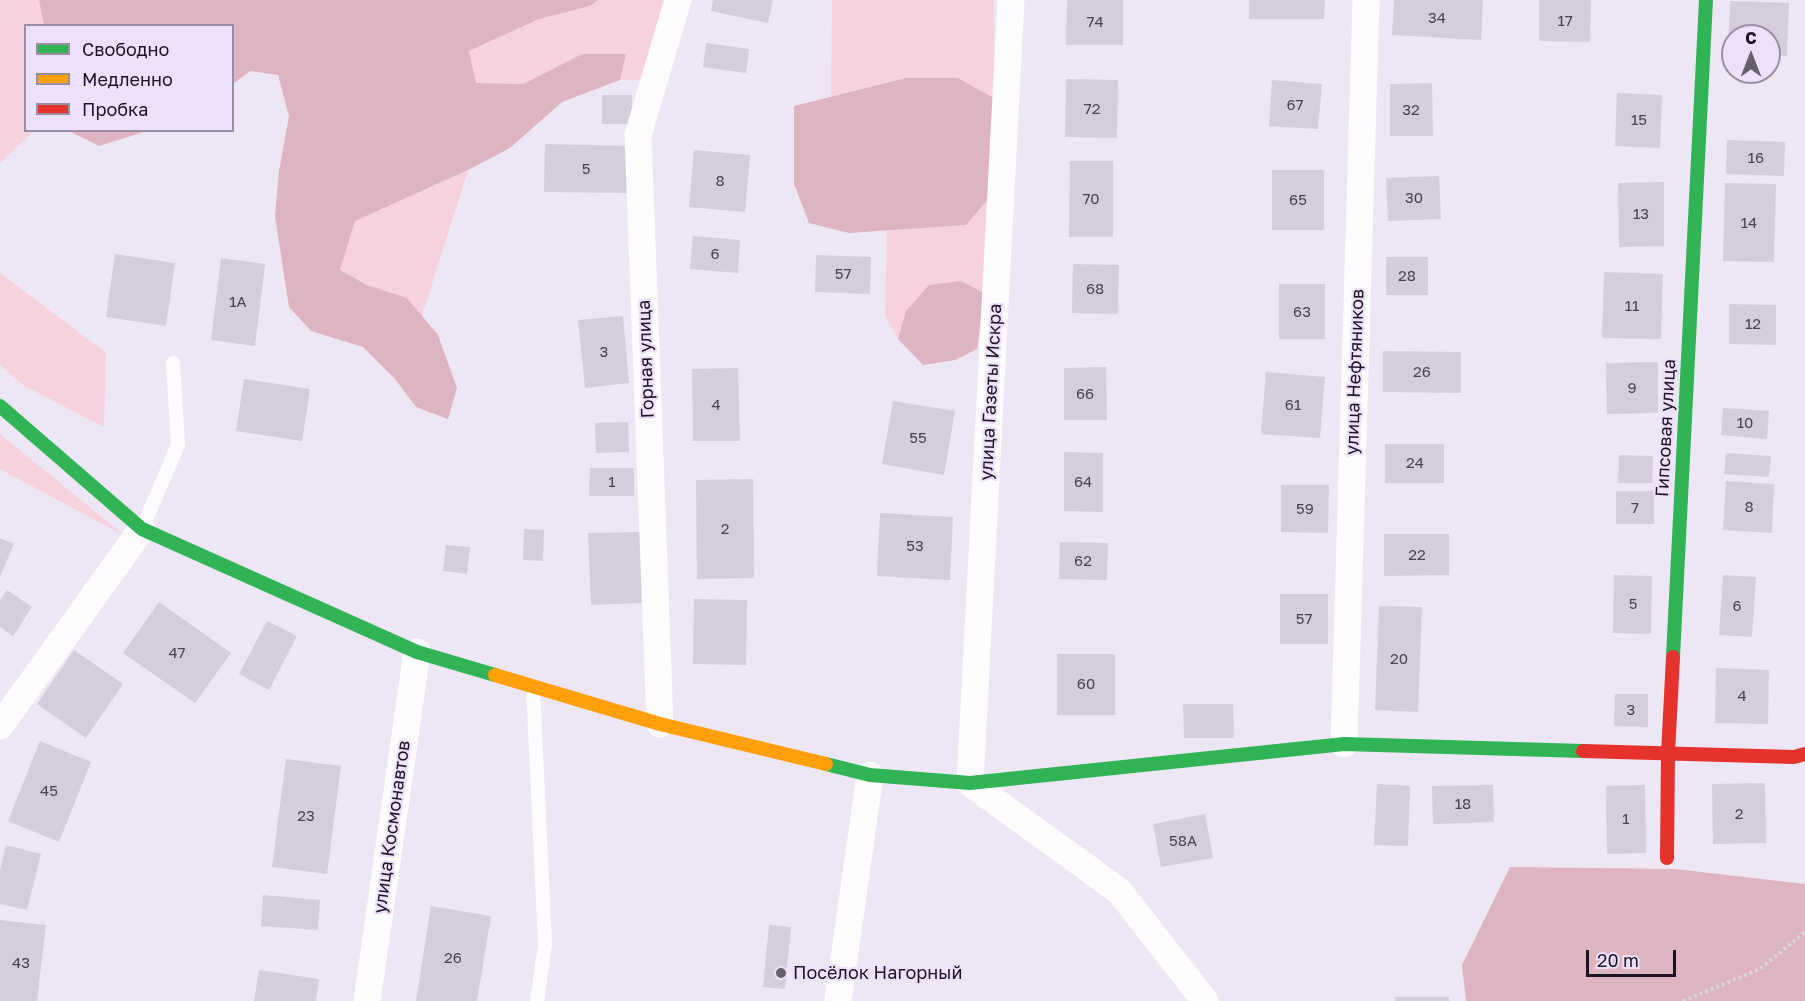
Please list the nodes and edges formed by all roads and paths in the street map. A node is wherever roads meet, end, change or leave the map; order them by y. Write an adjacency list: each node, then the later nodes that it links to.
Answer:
1 (678, 0): 10 (street, Горная улица)
2 (1011, 0): 16 (street, улица Газеты Искра)
3 (1366, 0): 12 (street, улица Нефтяников)
4 (1706, 0): 13 (street, Гипсовая улица)
5 (173, 363): 7 (lane)
6 (0, 406): 7 (street)
7 (142, 529): 8 (street); 11 (street)
8 (417, 652): 9 (street); 19 (street, улица Космонавтов)
9 (532, 686): 10 (street); 20 (lane)
10 (660, 724): 15 (street)
11 (0, 726)
12 (1344, 744): 13 (street); 16 (street)
13 (1668, 753): 14 (street); 17 (street, Гипсовая улица)
14 (1805, 754)
15 (870, 775): 16 (street); 21 (street)
16 (970, 783): 22 (street)
17 (1667, 858)
18 (1805, 932): 23 (path)
19 (367, 1001)
20 (537, 1001)
21 (838, 1001)
22 (1205, 1001)
23 (1683, 1001)

